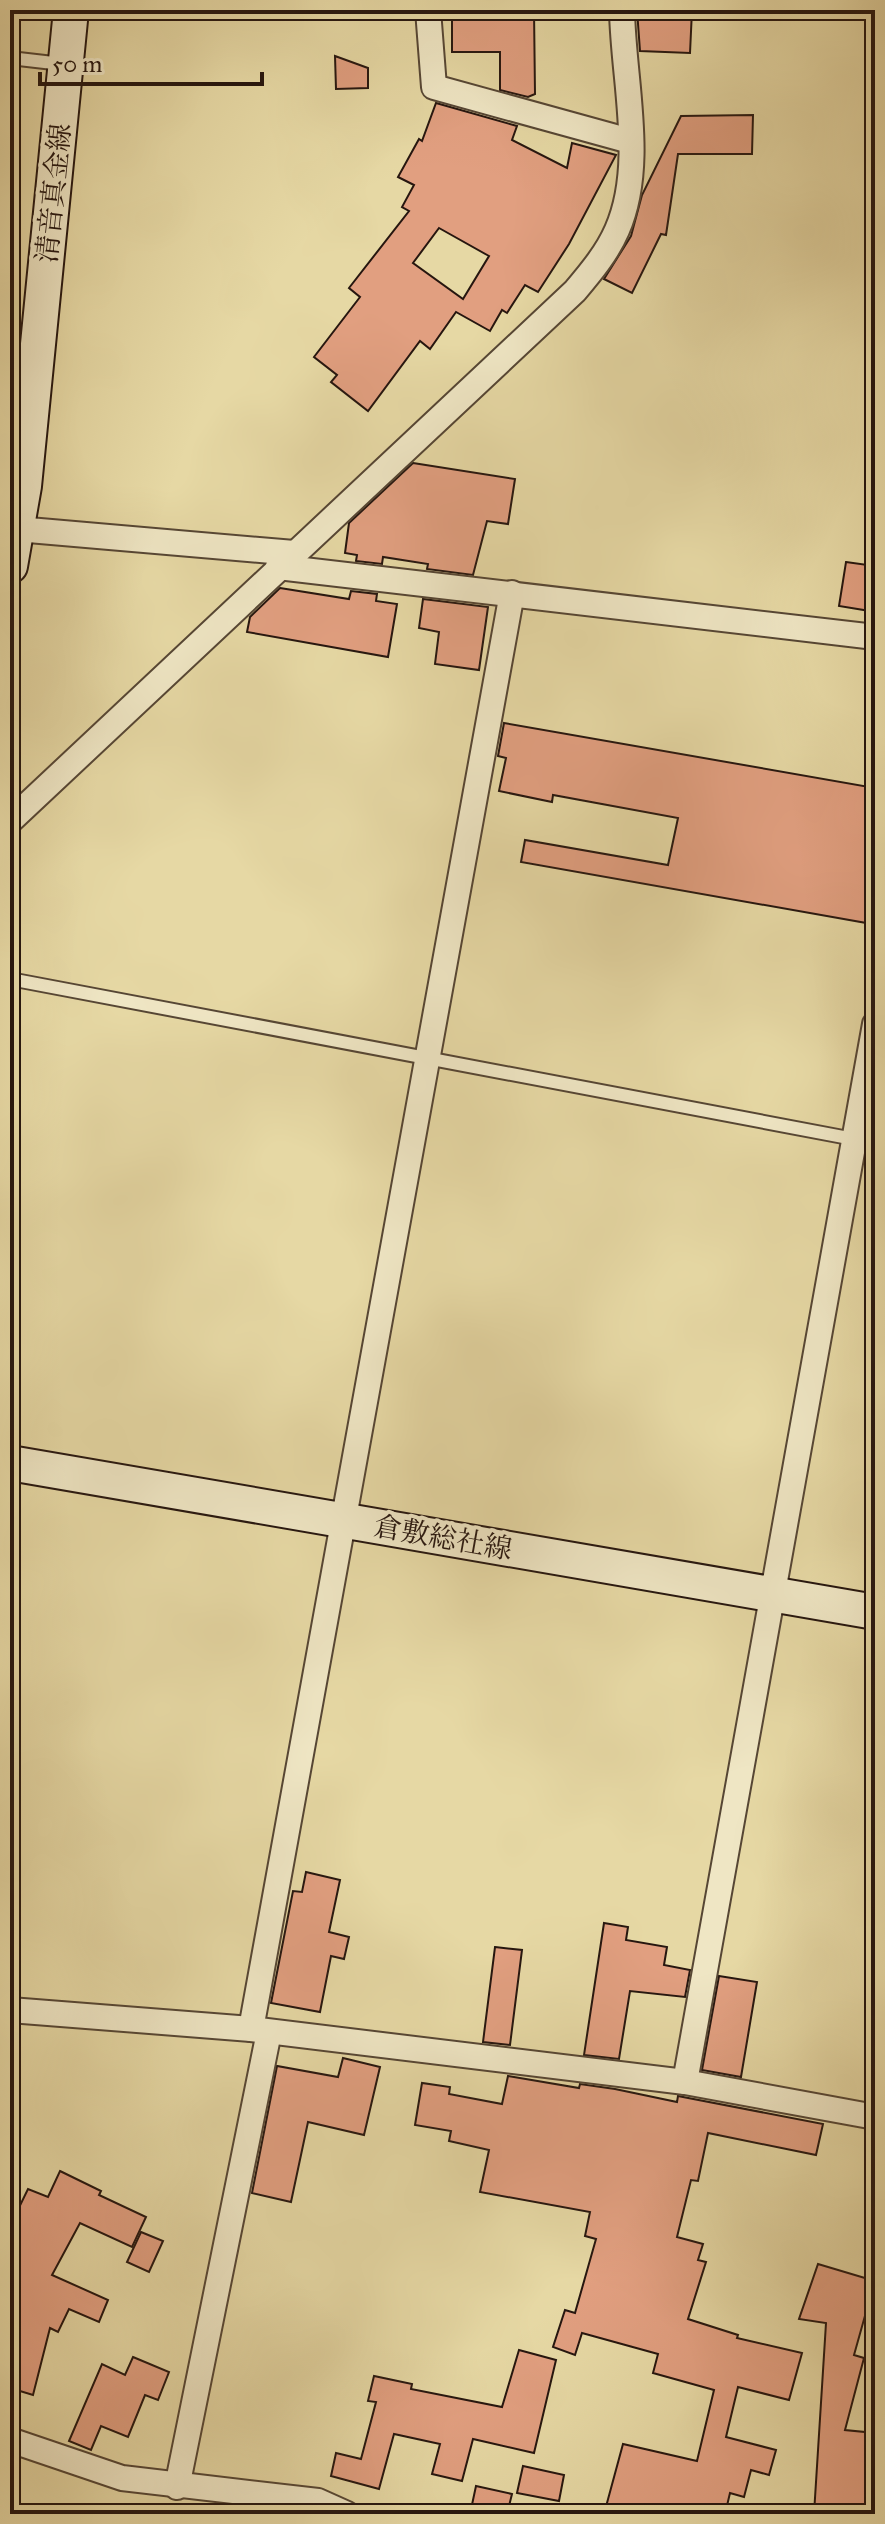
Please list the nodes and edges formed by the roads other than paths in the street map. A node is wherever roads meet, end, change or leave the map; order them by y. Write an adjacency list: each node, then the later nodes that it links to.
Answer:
1 (71, 10): 5 (main road, 清音真金線)
2 (428, 10): 6 (street)
3 (622, 10): 6 (street)
4 (10, 58): 5 (lane)
5 (66, 65): 7 (main road, 清音真金線)
6 (630, 141): 8 (street)
7 (13, 551): 8 (street)
8 (286, 560): 9 (street); 11 (street)
9 (512, 593): 10 (street); 14 (street)
10 (875, 637)
11 (10, 821)
12 (10, 979): 14 (lane)
13 (875, 1024): 15 (street)
14 (427, 1056): 15 (lane); 17 (street)
15 (865, 1142): 18 (street)
16 (10, 1463): 17 (main road, 倉敷総社線)
17 (343, 1520): 18 (main road, 倉敷総社線); 21 (street)
18 (772, 1593): 19 (main road, 倉敷総社線); 22 (street)
19 (875, 1612)
20 (10, 2010): 21 (street)
21 (260, 2030): 22 (street); 25 (street)
22 (685, 2082): 23 (street)
23 (875, 2117)
24 (10, 2440): 25 (street)
25 (177, 2487): 26 (street)
26 (347, 2514)

